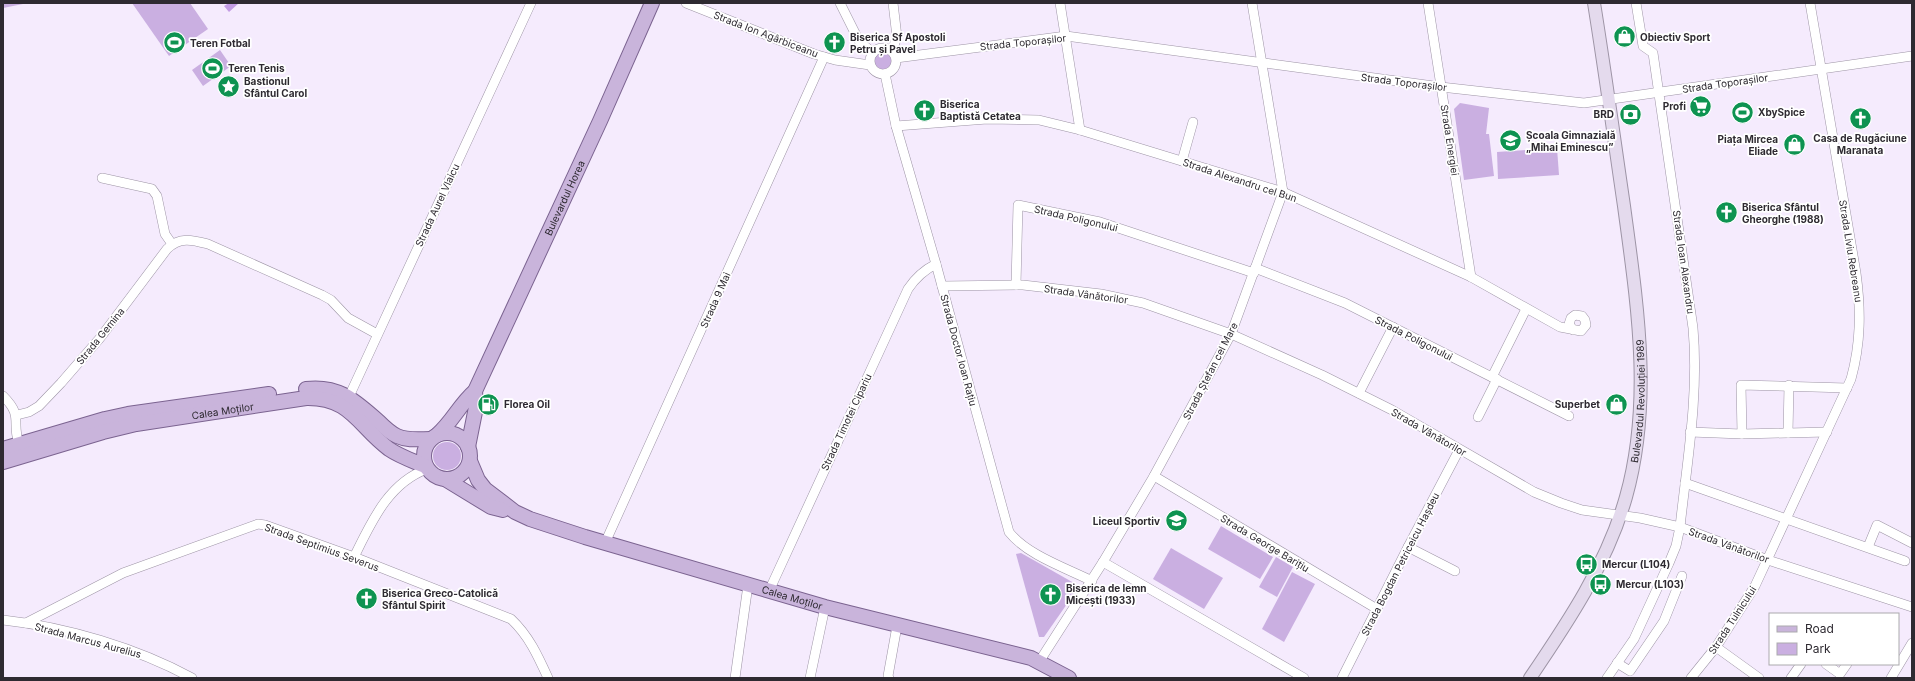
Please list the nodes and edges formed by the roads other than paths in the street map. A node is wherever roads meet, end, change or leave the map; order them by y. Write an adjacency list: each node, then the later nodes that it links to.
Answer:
1 (530, 3): 39 (street, Strada Aurel Vlaicu)
2 (652, 3): 44 (main road, Bulevardul Horea)
3 (686, 3): 16 (street, Strada Ion Agârbiceanu)
4 (840, 3): 13 (street)
5 (893, 3): 14 (street)
6 (1060, 3): 12 (street)
7 (1252, 3): 17 (street, Strada Ștefan cel Mare)
8 (1428, 3): 21 (street, Strada Energiei)
9 (1594, 3): 23 (main road, Bulevardul Revoluției 1989)
10 (1636, 3): 22 (street, Strada Ioan Alexandru)
11 (1810, 3): 19 (street, Strada Liviu Rebreanu)
12 (1066, 36): 14 (street, Strada Toporașilor); 17 (street, Strada Toporașilor); 26 (street)
13 (873, 53): 14 (street); 18 (street)
14 (894, 55): 20 (street)
15 (1912, 56): 19 (street, Strada Toporașilor)
16 (824, 57): 18 (street, Strada Ion Agârbiceanu); 69 (street, Strada 9 Mai)
17 (1262, 63): 21 (street, Strada Toporașilor); 29 (street, Strada Ștefan cel Mare)
18 (870, 65): 20 (street)
19 (1820, 70): 22 (street, Strada Toporașilor); 43 (street, Strada Liviu Rebreanu)
20 (885, 74): 25 (street, Strada Doctor Ioan Rațiu)
21 (1442, 87): 23 (street, Strada Toporașilor); 33 (street, Strada Energiei)
22 (1660, 92): 23 (street, Strada Toporașilor); 51 (street, Strada Ioan Alexandru)
23 (1609, 100): 66 (main road, Bulevardul Revoluției 1989)
24 (1193, 122): 27 (street)
25 (896, 126): 26 (street, Strada Alexandru cel Bun); 31 (street, Strada Doctor Ioan Rațiu)
26 (1080, 130): 27 (street, Strada Alexandru cel Bun)
27 (1182, 161): 29 (street, Strada Alexandru cel Bun)
28 (102, 178): 30 (street)
29 (1283, 192): 32 (street, Strada Ștefan cel Mare); 33 (street, Strada Alexandru cel Bun)
30 (172, 244): 39 (street); 48 (street, Strada Gemina)
31 (936, 264): 35 (street, Strada Doctor Ioan Rațiu); 81 (street, Strada Timotei Cipariu)
32 (1254, 271): 34 (street, Strada Poligonului); 38 (street, Strada Poligonului); 40 (street, Strada Ștefan cel Mare)
33 (1471, 277): 36 (street, Strada Alexandru cel Bun)
34 (1016, 285): 35 (street, Strada Vânătorilor); 40 (street, Strada Vânătorilor)
35 (942, 286): 79 (street, Strada Doctor Ioan Rațiu)
36 (1526, 309): 37 (street, Strada Alexandru cel Bun); 41 (street)
37 (1571, 325)
38 (1394, 328): 41 (street, Strada Poligonului); 45 (street)
39 (377, 334): 47 (street, Strada Aurel Vlaicu)
40 (1231, 334): 45 (street, Strada Vânătorilor); 62 (street, Strada Ștefan cel Mare)
41 (1495, 378): 49 (street, Strada Poligonului); 50 (street)
42 (1789, 385): 43 (street); 53 (street); 54 (street)
43 (1847, 388): 52 (street, Strada Liviu Rebreanu)
44 (475, 391): 55 (main road); 59 (main road)
45 (1359, 392): 58 (street, Strada Vânătorilor)
46 (3, 396): 48 (street)
47 (346, 402): 55 (main road, Calea Moților); 56 (main road, Calea Moților); 60 (main road, Calea Moților); 61 (main road, Calea Moților)
48 (17, 415): 56 (street)
49 (1569, 416)
50 (1478, 417)
51 (1690, 432): 54 (street); 64 (street, Strada Ioan Alexandru)
52 (1826, 432): 53 (street); 67 (street, Strada Liviu Rebreanu)
53 (1788, 433): 54 (street)
54 (1742, 434)
55 (434, 437): 59 (main road, Calea Moților); 61 (main road)
56 (19, 444): 57 (main road, Calea Moților)
57 (3, 449)
58 (1459, 450): 66 (street, Strada Vânătorilor); 71 (street, Strada Bogdan Petriceicu Hașdeu)
59 (469, 454): 63 (main road); 65 (main road, Calea Moților)
60 (3, 462)
61 (426, 467): 63 (main road, Calea Moților); 73 (street)
62 (1154, 476): 76 (street, Strada Ștefan cel Mare); 84 (street, Strada George Barițiu)
63 (445, 479): 65 (main road, Calea Moților)
64 (1685, 483): 67 (street); 68 (street, Strada Ioan Alexandru)
65 (515, 512): 69 (main road, Calea Moților)
66 (1620, 516): 68 (street, Strada Vânătorilor); 105 (main road, Bulevardul Revoluției 1989)
67 (1787, 518): 72 (street); 74 (street, Strada Liviu Rebreanu)
68 (1680, 527): 74 (street, Strada Vânătorilor); 92 (street, Strada Ioan Alexandru)
69 (605, 543): 80 (main road, Calea Moților)
70 (1912, 543): 72 (street)
71 (1408, 547): 77 (street); 84 (street, Strada Bogdan Petriceicu Hașdeu)
72 (1868, 547): 75 (street)
73 (354, 557): 86 (street, Strada Septimius Severus); 98 (street, Strada Septimius Severus)
74 (1768, 560): 83 (street, Strada Vânătorilor); 89 (street, Strada Tulnicului)
75 (1905, 561)
76 (1103, 562): 79 (street, Strada Ștefan cel Mare); 103 (street)
77 (1455, 571)
78 (1682, 576): 92 (street)
79 (1092, 581): 91 (street, Strada Ștefan cel Mare)
80 (748, 585): 81 (main road, Calea Moților); 99 (street)
81 (769, 591): 82 (main road, Calea Moților)
82 (825, 607): 87 (main road, Calea Moților); 100 (street)
83 (1912, 607)
84 (1377, 609): 104 (street, Strada Bogdan Petriceicu Hașdeu)
85 (3, 620): 86 (street, Strada Marcus Aurelius)
86 (26, 623): 97 (street, Strada Marcus Aurelius)
87 (897, 626): 91 (main road, Calea Moților); 101 (street)
88 (1912, 643): 90 (street)
89 (1716, 648): 107 (street, Strada Tulnicului); 108 (street)
90 (1899, 661)
91 (1039, 662): 102 (main road, Calea Moților)
92 (1617, 663): 106 (street, Strada Ioan Alexandru)
93 (1800, 665): 109 (street)
94 (1827, 665): 95 (street)
95 (1846, 665)
96 (1895, 666): 110 (street)
97 (192, 678)
98 (548, 678)
99 (735, 678)
100 (810, 678)
101 (889, 678)
102 (1069, 678)
103 (1304, 678)
104 (1342, 678)
105 (1530, 678)
106 (1607, 678)
107 (1692, 678)
108 (1759, 678)
109 (1791, 678)
110 (1890, 678)

